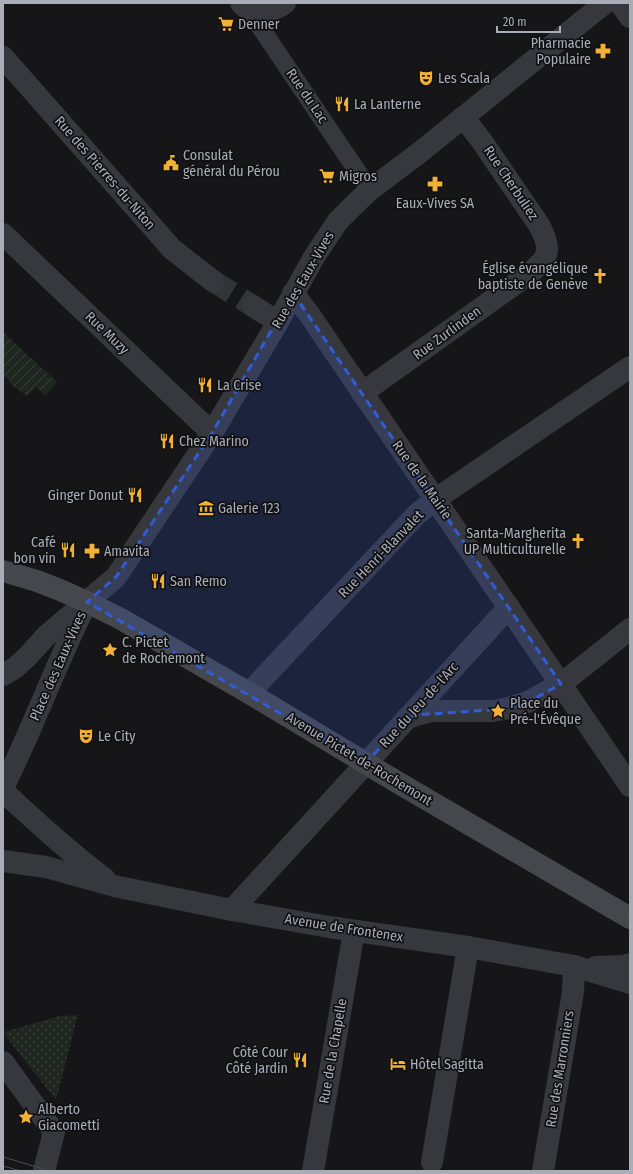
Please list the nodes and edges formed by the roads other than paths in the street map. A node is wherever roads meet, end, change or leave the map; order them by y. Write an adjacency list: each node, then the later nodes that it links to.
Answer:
1 (285, 3): 4 (street)
2 (605, 3): 7 (street, Rue des Eaux-Vives)
3 (620, 3): 5 (street)
4 (244, 6): 8 (street, Rue du Lac)
5 (630, 17)
6 (3, 57): 11 (street, Rue des Pierres-du-Niton)
7 (464, 117): 8 (street, Rue des Eaux-Vives); 10 (street, Rue Cherbuliez)
8 (370, 190): 12 (street, Rue des Eaux-Vives)
9 (3, 234): 17 (street, Rue Muzy)
10 (546, 254): 16 (street, Rue Zurlinden)
11 (213, 281)
12 (293, 293): 14 (street, Rue des Eaux-Vives); 16 (street, Rue de la Mairie)
13 (253, 306): 14 (street)
14 (278, 322): 17 (street, Rue des Eaux-Vives)
15 (630, 367): 18 (street, Rue Henri-Blanvalet)
16 (362, 393): 18 (street, Rue de la Mairie)
17 (212, 434): 20 (street, Rue des Eaux-Vives)
18 (436, 499): 21 (street, Rue de la Mairie); 25 (street, Rue Henri-Blanvalet)
19 (3, 572): 20 (main road, Avenue Pictet-de-Rochemont)
20 (87, 602): 23 (street, Place des Eaux-Vives); 25 (main road, Avenue Pictet-de-Rochemont); 29 (street, Place des Eaux-Vives)
21 (508, 607): 24 (street, Rue de la Mairie); 26 (street, Rue du Jeu-de-l'Arc)
22 (630, 629): 24 (street)
23 (3, 675)
24 (561, 684): 26 (street); 28 (street, Rue de la Mairie)
25 (249, 693): 27 (main road, Avenue Pictet-de-Rochemont)
26 (406, 719): 27 (street, Rue du Jeu-de-l'Arc)
27 (366, 763): 32 (street, Rue du Jeu-de-l'Arc); 33 (main road, Avenue Pictet-de-Rochemont)
28 (630, 786)
29 (3, 790): 31 (street, Avenue de Frontenex)
30 (3, 861): 31 (street, Avenue de Frontenex)
31 (114, 886): 32 (street, Avenue de Frontenex)
32 (232, 910): 34 (street, Avenue de Frontenex)
33 (630, 918)
34 (354, 931): 35 (street, Avenue de Frontenex); 42 (street, Rue de la Chapelle)
35 (468, 947): 37 (street, Avenue de Frontenex); 40 (street)
36 (630, 964): 37 (street, Avenue de Frontenex)
37 (574, 966): 38 (street, Avenue de Frontenex); 43 (street, Rue des Marronniers)
38 (630, 983)
39 (3, 1062): 41 (street)
40 (430, 1166)
41 (44, 1171)
42 (312, 1171)
43 (543, 1171)

